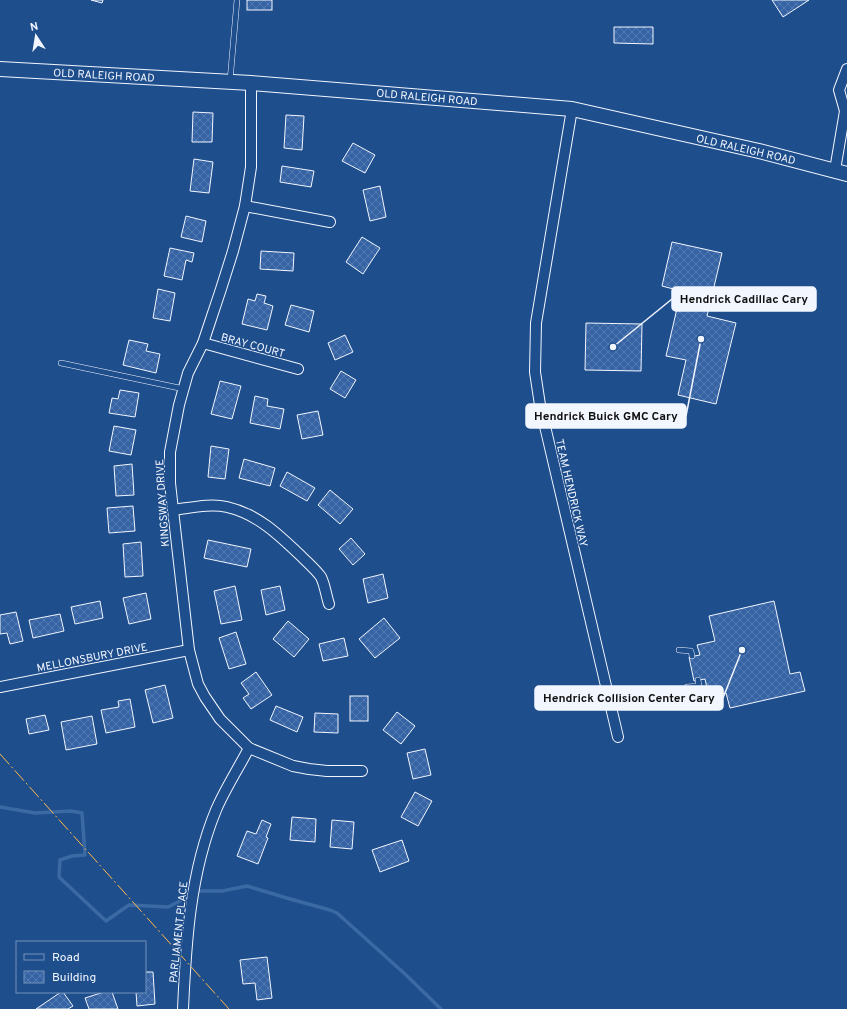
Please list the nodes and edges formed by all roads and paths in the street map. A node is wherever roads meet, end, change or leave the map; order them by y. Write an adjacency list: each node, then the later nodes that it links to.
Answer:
1 (237, 0): 4 (lane)
2 (0, 69): 4 (street, OLD RALEIGH ROAD)
3 (847, 69): 7 (street)
4 (230, 82): 5 (street, OLD RALEIGH ROAD)
5 (251, 83): 6 (street, OLD RALEIGH ROAD); 9 (street, KINGSWAY DRIVE)
6 (572, 109): 8 (street, OLD RALEIGH ROAD); 23 (street, TEAM HENDRICK WAY)
7 (846, 109): 8 (street)
8 (841, 172)
9 (245, 206): 10 (street); 11 (street, KINGSWAY DRIVE)
10 (330, 222)
11 (203, 344): 13 (street, BRAY COURT); 14 (street, KINGSWAY DRIVE)
12 (61, 363): 14 (lane)
13 (298, 369)
14 (184, 388): 15 (street, KINGSWAY DRIVE)
15 (173, 510): 16 (street); 17 (street, KINGSWAY DRIVE)
16 (329, 604)
17 (189, 650): 21 (street, MELLONSBURY DRIVE); 24 (street, KINGSWAY DRIVE)
18 (679, 650): 19 (lane)
19 (692, 656)
20 (698, 680): 22 (lane)
21 (0, 687)
22 (687, 687)
23 (618, 737)
24 (249, 748): 25 (street, KINGSWAY DRIVE); 26 (street, PARLIAMENT PLACE)
25 (362, 771)
26 (183, 1009)

